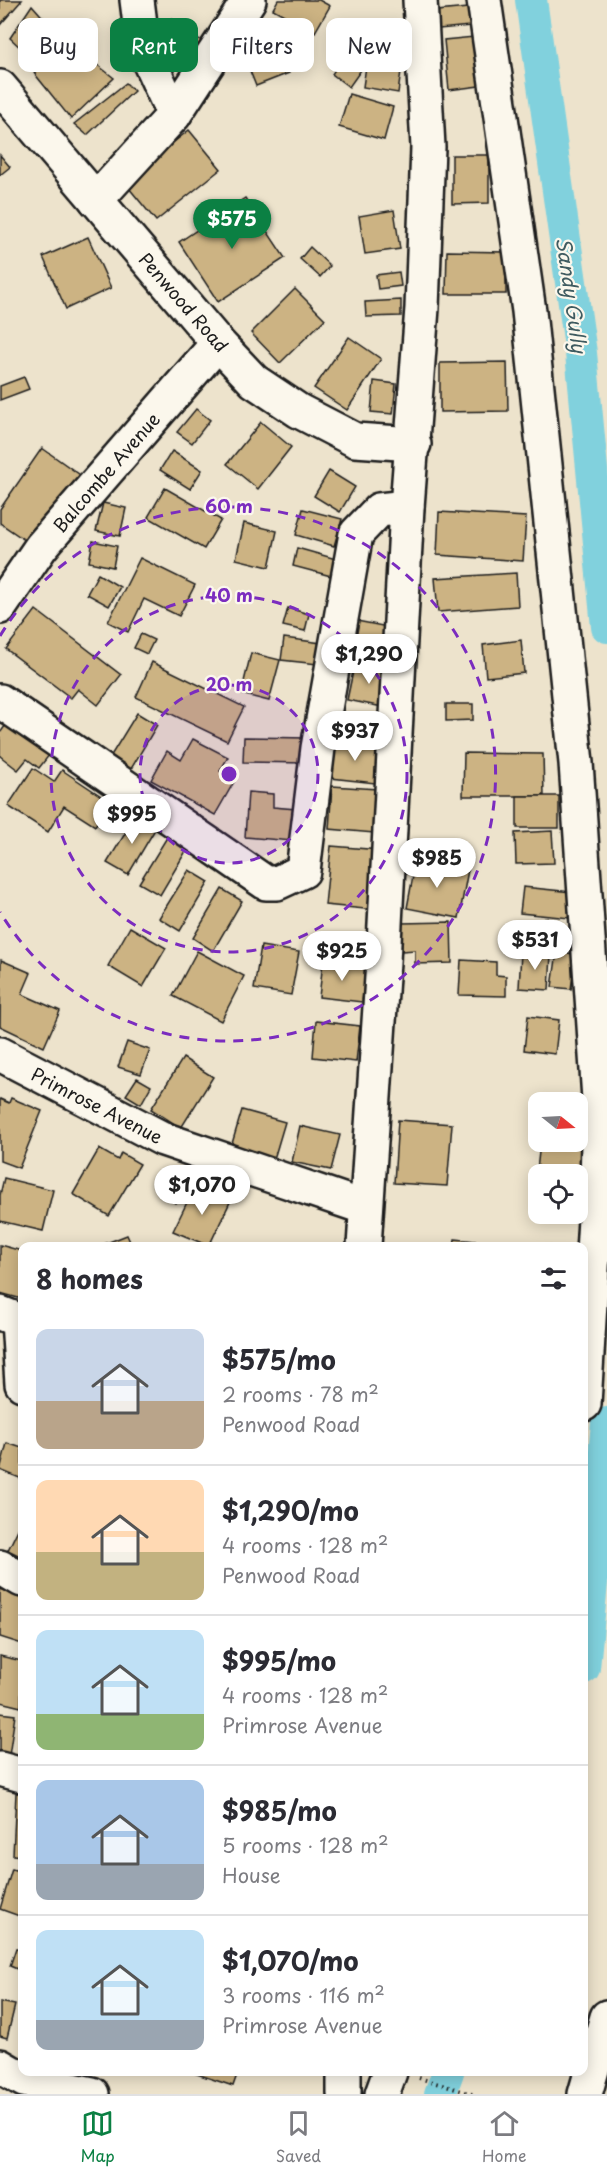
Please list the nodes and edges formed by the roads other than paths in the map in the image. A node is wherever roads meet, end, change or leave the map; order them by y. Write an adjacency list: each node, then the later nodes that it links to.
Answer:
1 (137, 0): 6 (street)
2 (249, 0): 6 (street)
3 (420, 0): 9 (street)
4 (484, 0): 18 (street)
5 (0, 87): 7 (street, Penwood Road)
6 (174, 115): 7 (street)
7 (96, 200): 8 (street, Penwood Road)
8 (218, 343): 9 (street, Penwood Road); 11 (street, Balcombe Avenue)
9 (414, 444): 10 (street)
10 (408, 507): 12 (street); 14 (street)
11 (0, 607)
12 (0, 701)
13 (0, 1054): 14 (street, Primrose Avenue)
14 (366, 1208): 15 (street)
15 (364, 1242)
16 (0, 1313): 17 (street)
17 (18, 1320)
18 (588, 1329)
19 (0, 1568): 20 (street)
20 (18, 1578)
21 (0, 1769): 22 (street)
22 (18, 1774)
23 (607, 2018): 30 (street)
24 (344, 2076): 28 (street)
25 (397, 2076): 29 (street)
26 (16, 2080): 27 (street)
27 (92, 2094)
28 (344, 2094)
29 (382, 2094)
30 (585, 2094)

